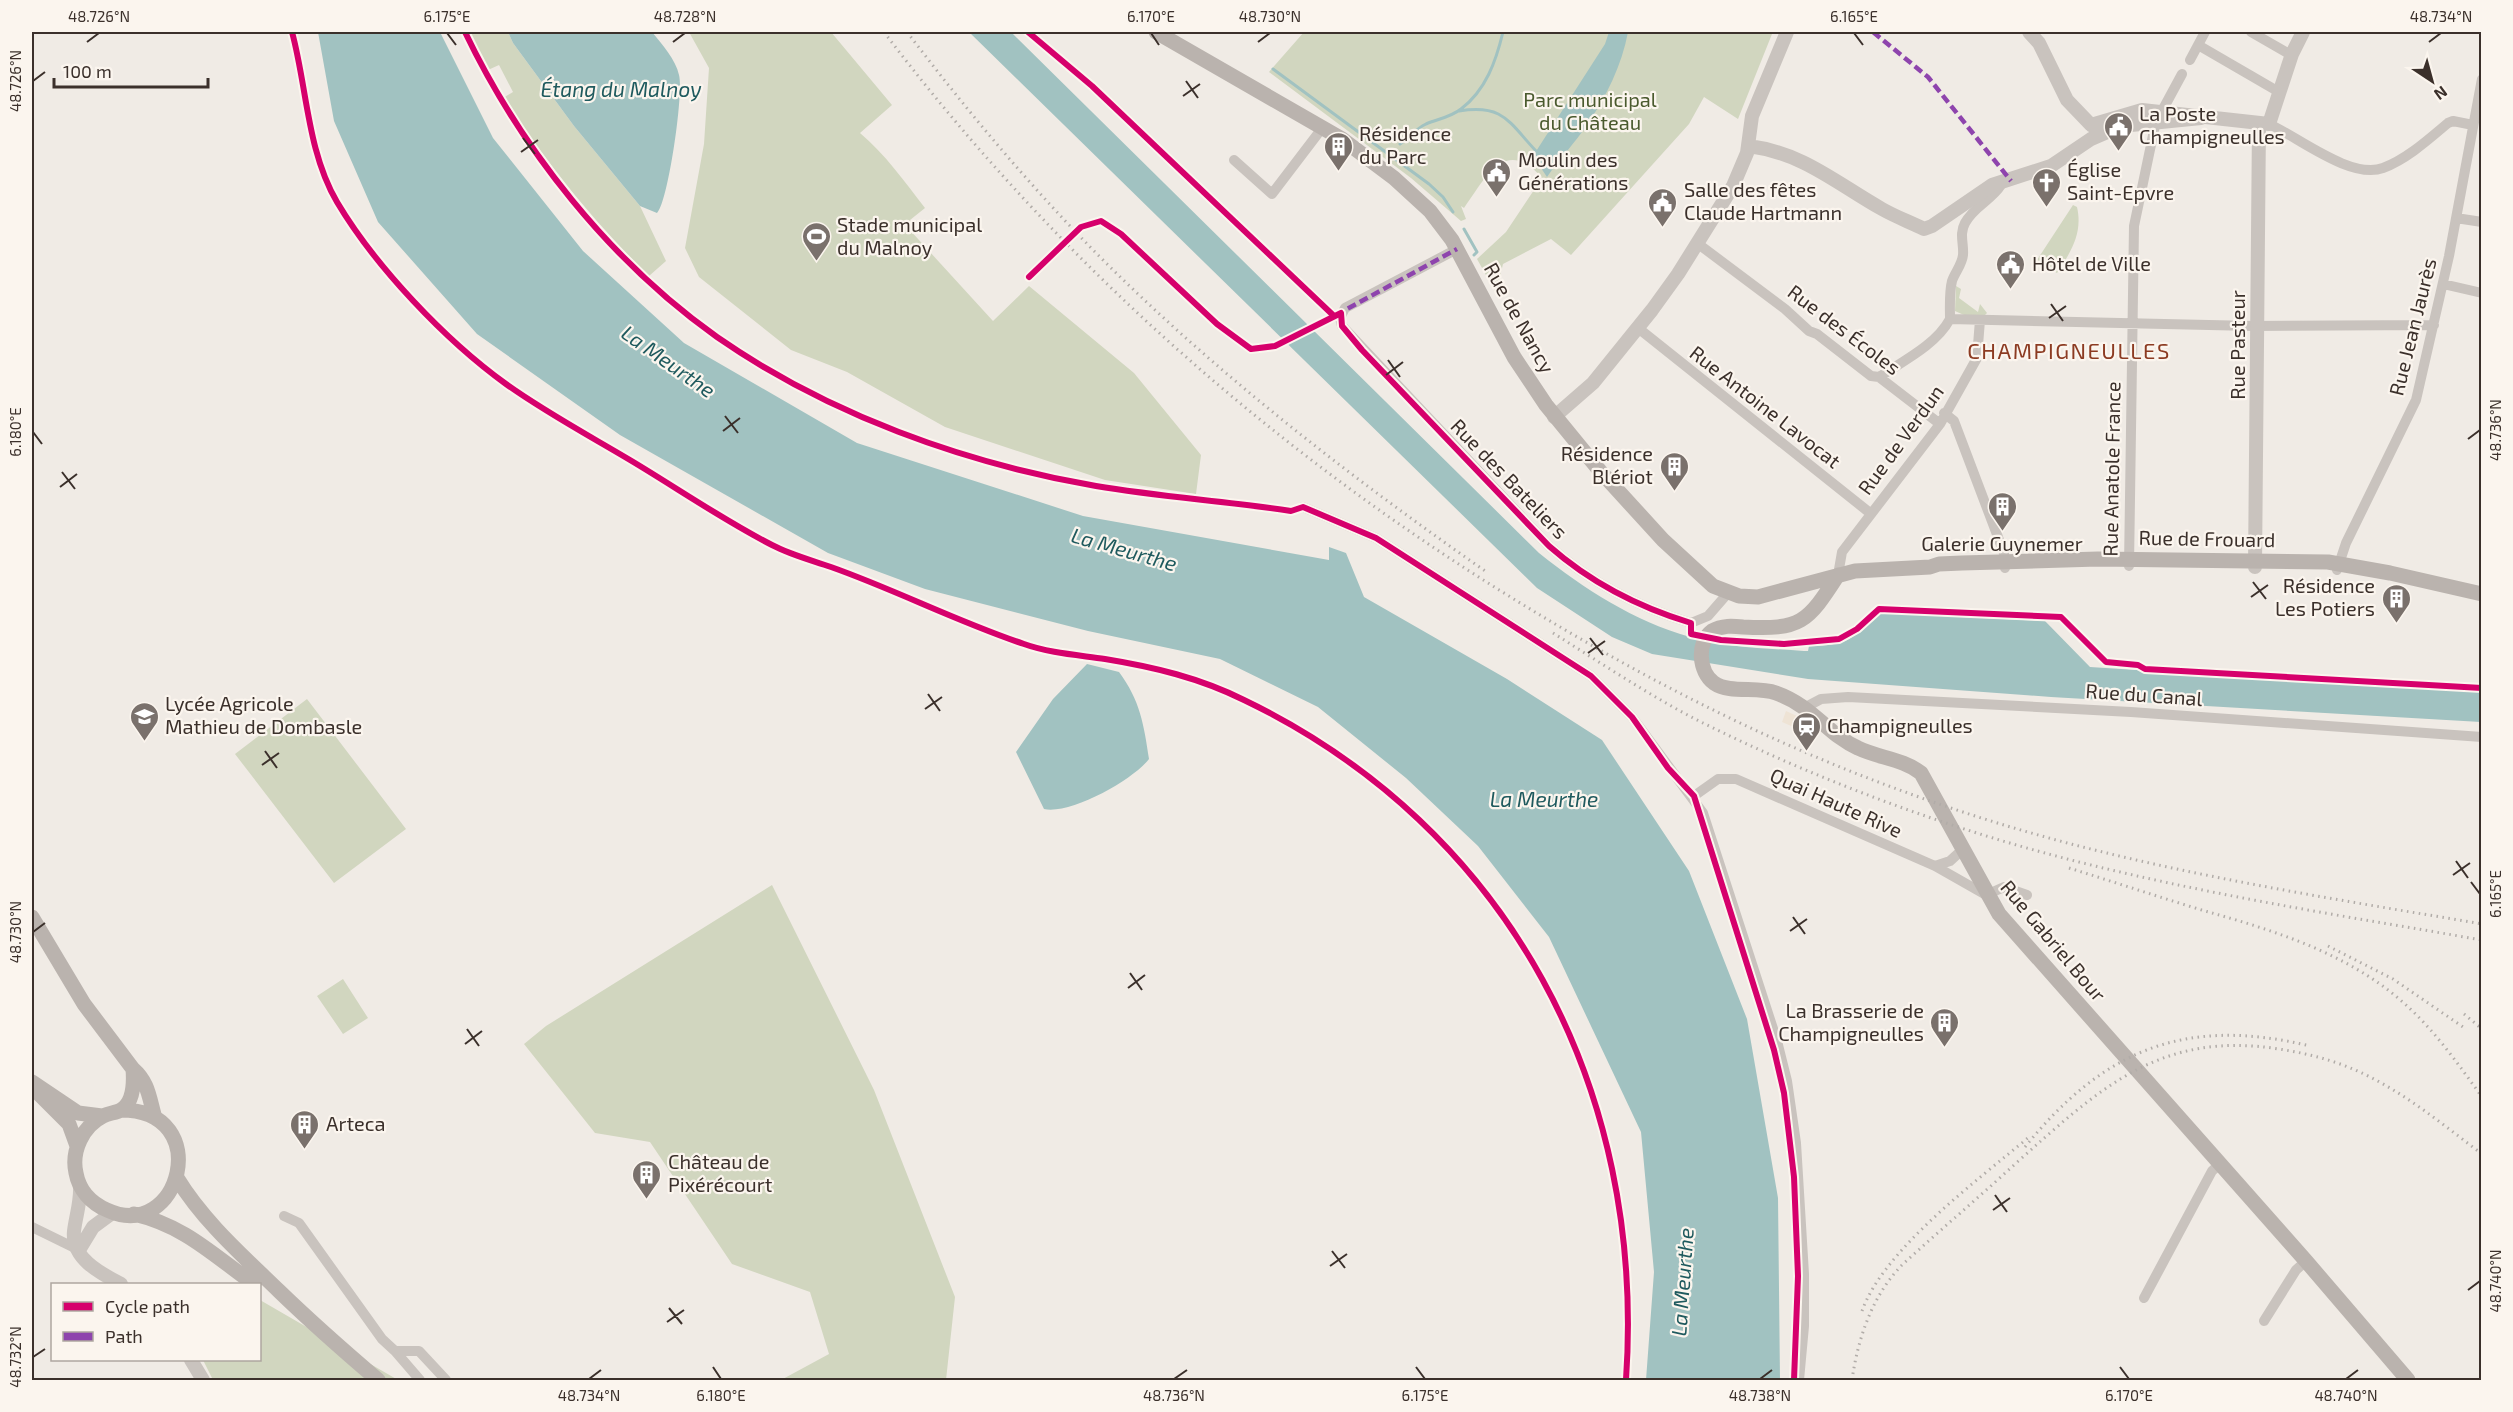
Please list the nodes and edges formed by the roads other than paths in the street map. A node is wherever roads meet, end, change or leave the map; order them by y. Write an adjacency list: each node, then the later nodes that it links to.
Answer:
1 (1156, 32): 17 (main road, Rue de Nancy)
2 (1787, 32): 19 (street)
3 (2029, 32): 15 (street)
4 (2205, 32): 7 (street)
5 (2251, 32): 8 (street)
6 (2303, 32): 8 (street, Rue Pasteur)
7 (2198, 45): 9 (street); 12 (street)
8 (2292, 55): 12 (street, Rue Pasteur)
9 (2190, 60)
10 (2182, 74): 13 (street, Rue Anatole France)
11 (2481, 79): 16 (street, Rue Jean Jaurès)
12 (2279, 92): 14 (street, Rue Pasteur)
13 (2159, 116): 14 (street); 15 (street); 18 (street); 30 (street, Rue Anatole France)
14 (2264, 124): 16 (street); 32 (street, Rue Pasteur)
15 (2091, 125): 18 (street)
16 (2472, 125): 22 (street, Rue Jean Jaurès)
17 (1323, 127): 20 (street); 25 (main road, Rue de Nancy)
18 (2091, 139): 21 (street)
19 (1749, 146): 21 (street); 24 (street)
20 (1234, 160)
21 (2001, 184): 28 (street)
22 (2456, 218): 23 (street); 26 (street, Rue Jean Jaurès)
23 (2481, 222)
24 (1697, 243): 33 (street); 34 (street, Rue des Écoles)
25 (1457, 249): 35 (main road, Rue de Nancy); 45 (street, Rue des Bateliers)
26 (2443, 284): 27 (street); 31 (street, Rue Jean Jaurès)
27 (2481, 293)
28 (1950, 319): 29 (street); 34 (street)
29 (1980, 320): 30 (street); 36 (street, Rue de Verdun)
30 (2132, 323): 32 (street); 39 (street, Rue Anatole France)
31 (2434, 325): 32 (street); 42 (street, Rue Jean Jaurès)
32 (2258, 326): 40 (street, Rue Pasteur)
33 (1638, 328): 35 (street); 38 (street, Rue Antoine Lavocat)
34 (1880, 377): 36 (street, Rue des Écoles)
35 (1554, 417): 45 (main road, Rue de Nancy)
36 (1942, 418): 38 (street, Rue de Verdun); 41 (street, Rue des Écoles)
37 (1303, 507): 51 (street)
38 (1870, 513): 43 (street, Rue de Verdun)
39 (2129, 563): 40 (main road, Rue de Frouard); 41 (main road, Rue de Frouard)
40 (2255, 563): 42 (main road, Rue de Frouard)
41 (2005, 565): 43 (main road, Rue de Frouard)
42 (2338, 567): 46 (main road, Rue de Frouard); 47 (main road, Rue de Frouard)
43 (1838, 575): 44 (main road, Rue de Nancy); 48 (main road, Rue Gabriel Bour)
44 (1799, 587): 45 (main road, Rue de Nancy); 48 (main road)
45 (1728, 593)
46 (2481, 594)
47 (2481, 602)
48 (1803, 618): 49 (main road, Rue Gabriel Bour)
49 (1806, 708): 50 (street, Rue du Canal); 52 (main road, Rue Gabriel Bour)
50 (2481, 736)
51 (1694, 796): 53 (street, Quai Haute Rive); 87 (street)
52 (1965, 855): 53 (street); 54 (street); 55 (main road, Rue Gabriel Bour)
53 (1935, 866): 54 (street, Quai Haute Rive)
54 (1948, 873): 55 (street, Quai Haute Rive)
55 (1986, 895): 56 (street); 64 (main road, Rue Gabriel Bour)
56 (2027, 895)
57 (32, 917): 58 (main road)
58 (133, 1068): 60 (main road); 62 (main road)
59 (32, 1083): 61 (main road); 63 (main road)
60 (121, 1110): 61 (main road); 62 (main road)
61 (102, 1116): 63 (main road)
62 (155, 1118): 65 (main road)
63 (78, 1146): 66 (main road)
64 (2220, 1164): 74 (main road, Rue Gabriel Bour); 78 (street)
65 (177, 1178): 68 (main road); 71 (main road)
66 (80, 1185): 67 (main road); 73 (street)
67 (112, 1213): 68 (main road); 73 (street)
68 (134, 1214): 72 (main road)
69 (284, 1216): 81 (street)
70 (32, 1227): 73 (street)
71 (232, 1245): 72 (street); 79 (main road)
72 (208, 1249): 76 (main road)
73 (79, 1250): 75 (street)
74 (2306, 1261): 80 (street); 88 (main road, Rue Gabriel Bour)
75 (120, 1283)
76 (253, 1283)
77 (261, 1290): 79 (main road)
78 (2144, 1298)
79 (298, 1313): 84 (main road)
80 (2264, 1321)
81 (395, 1351): 85 (street); 86 (street)
82 (192, 1361): 83 (street)
83 (203, 1380)
84 (378, 1380)
85 (420, 1380)
86 (446, 1380)
87 (1799, 1380)
88 (2408, 1380)

